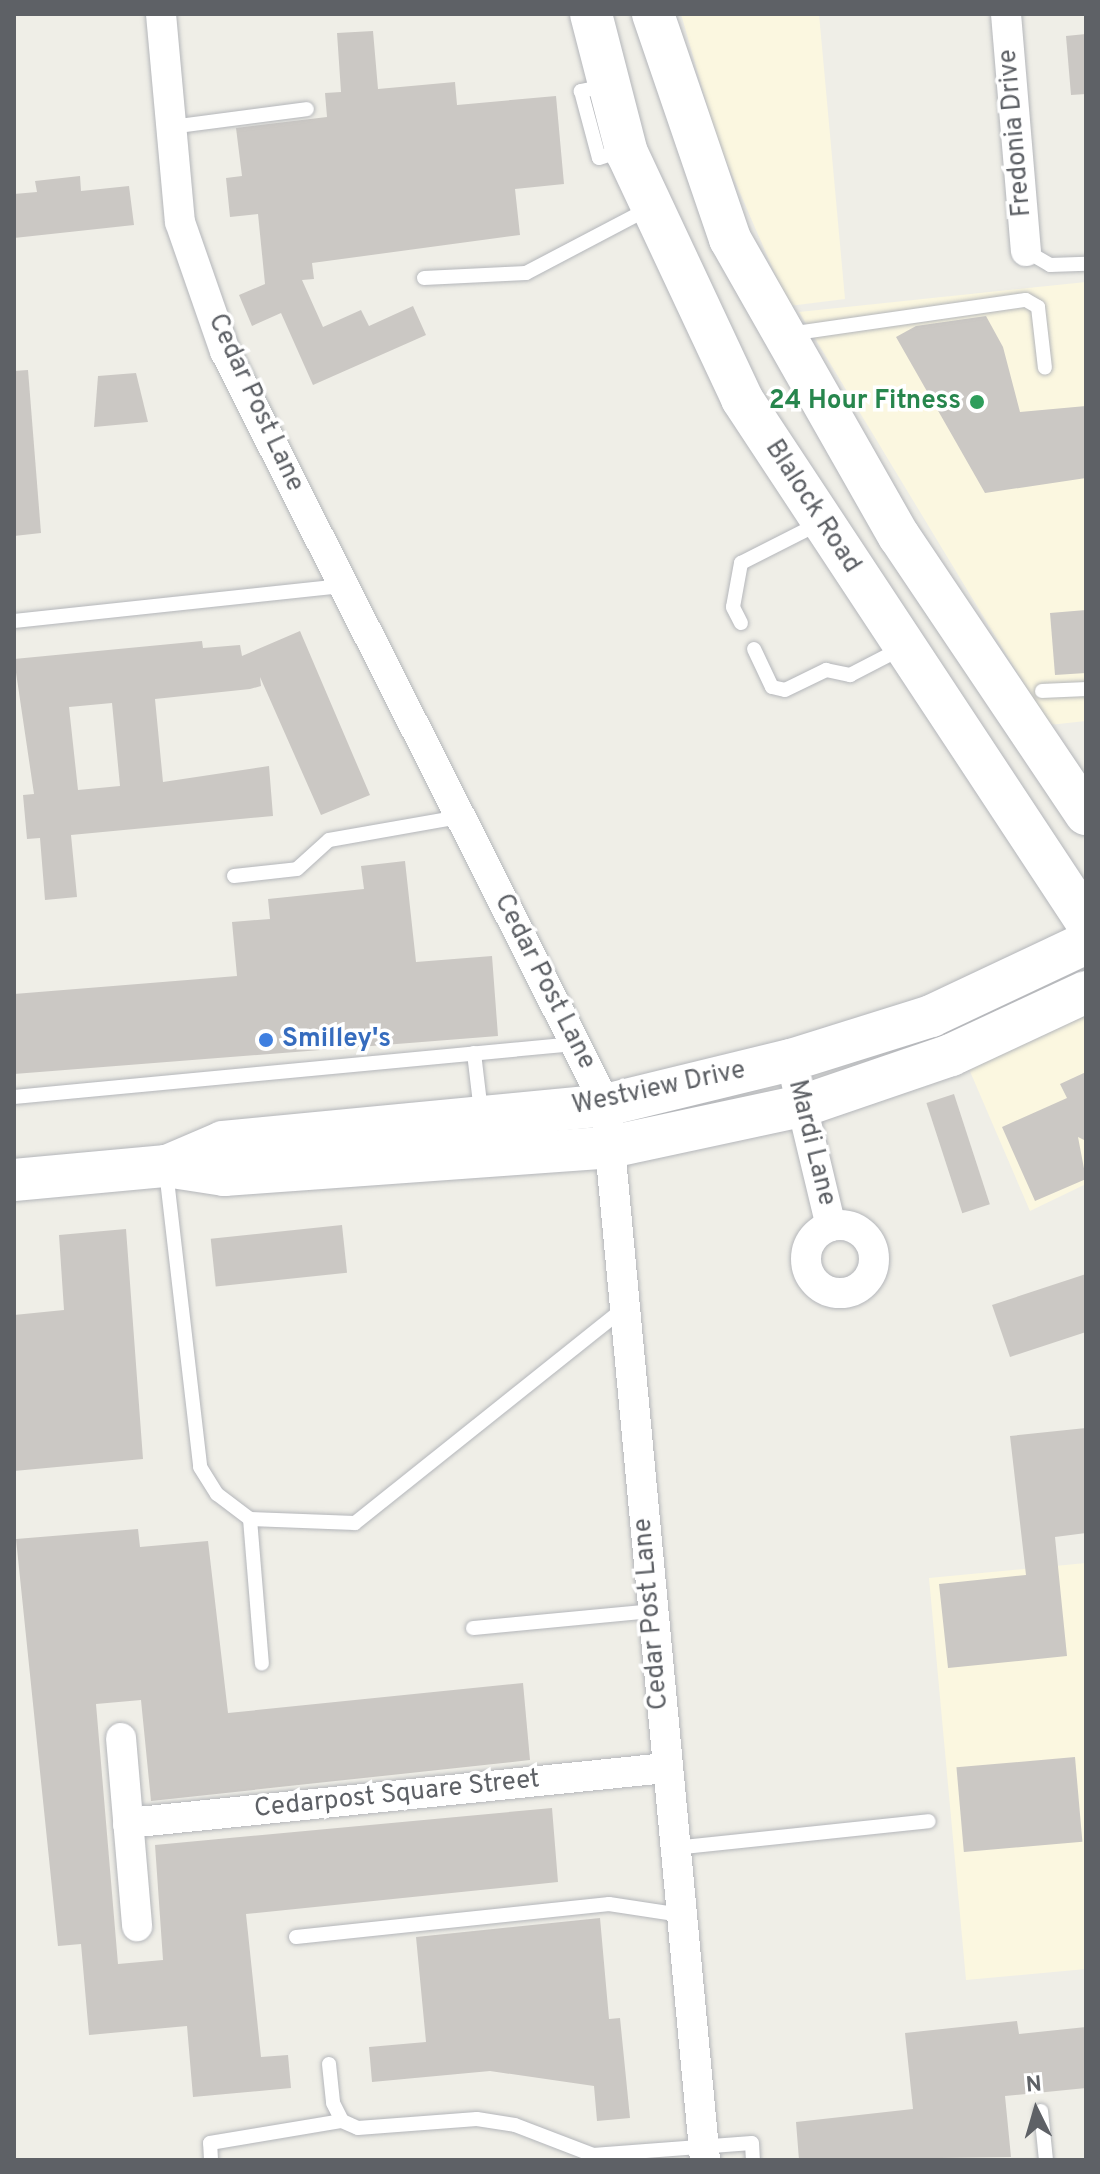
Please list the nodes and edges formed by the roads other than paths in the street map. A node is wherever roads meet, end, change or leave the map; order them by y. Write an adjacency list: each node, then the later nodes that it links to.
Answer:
1 (161, 14): 6 (street, Cedar Post Lane)
2 (591, 14): 7 (main road, Blalock Road)
3 (653, 14): 8 (main road)
4 (1006, 14): 9 (street, Fredonia Drive)
5 (307, 109): 6 (lane)
6 (171, 127): 18 (street, Cedar Post Lane)
7 (651, 208): 11 (main road, Blalock Road); 12 (lane)
8 (730, 239): 11 (main road); 13 (main road)
9 (1026, 251): 10 (lane)
10 (1086, 264)
11 (675, 267): 15 (main road, Blalock Road)
12 (424, 278)
13 (785, 335): 14 (lane); 16 (main road)
14 (1045, 368)
15 (822, 522): 17 (main road, Blalock Road); 20 (lane)
16 (899, 536): 17 (main road); 25 (main road)
17 (845, 557): 21 (main road, Blalock Road)
18 (344, 586): 19 (lane); 26 (street, Cedar Post Lane)
19 (14, 621)
20 (741, 623)
21 (904, 647): 22 (lane); 28 (main road, Blalock Road)
22 (754, 649)
23 (1086, 689): 24 (lane)
24 (1042, 691)
25 (1086, 814)
26 (460, 817): 27 (lane); 31 (street, Cedar Post Lane)
27 (234, 876)
28 (1086, 921)
29 (1086, 943): 33 (main road, Westview Drive)
30 (1086, 992): 36 (main road, Westview Drive)
31 (575, 1044): 32 (lane); 35 (street, Cedar Post Lane)
32 (474, 1053): 34 (lane); 37 (lane)
33 (791, 1060): 35 (main road, Westview Drive); 36 (street, Mardi Lane)
34 (14, 1097)
35 (606, 1105): 37 (main road, Westview Drive); 38 (street, Cedar Post Lane)
36 (802, 1106): 38 (main road, Westview Drive); 41 (street, Mardi Lane)
37 (481, 1118): 39 (main road, Westview Drive)
38 (610, 1147): 39 (main road, Westview Drive); 42 (street, Cedar Post Lane)
39 (166, 1166): 40 (main road, Westview Drive); 43 (lane)
40 (14, 1180)
41 (831, 1226)
42 (624, 1308): 43 (lane); 44 (street, Cedar Post Lane)
43 (250, 1519): 46 (lane)
44 (652, 1611): 45 (lane); 48 (street, Cedar Post Lane)
45 (473, 1628)
46 (262, 1664)
47 (121, 1738): 50 (street)
48 (666, 1768): 50 (street, Cedarpost Square Street); 51 (street, Cedar Post Lane)
49 (929, 1821): 51 (lane)
50 (128, 1823): 53 (street)
51 (674, 1848): 52 (street, Cedar Post Lane)
52 (681, 1915): 54 (lane); 58 (street, Cedar Post Lane)
53 (137, 1926)
54 (296, 1937)
55 (329, 2064): 57 (lane)
56 (1041, 2111): 61 (lane)
57 (342, 2121): 58 (lane); 59 (lane)
58 (704, 2152): 60 (lane)
59 (211, 2160)
60 (753, 2160)
61 (1046, 2160)

